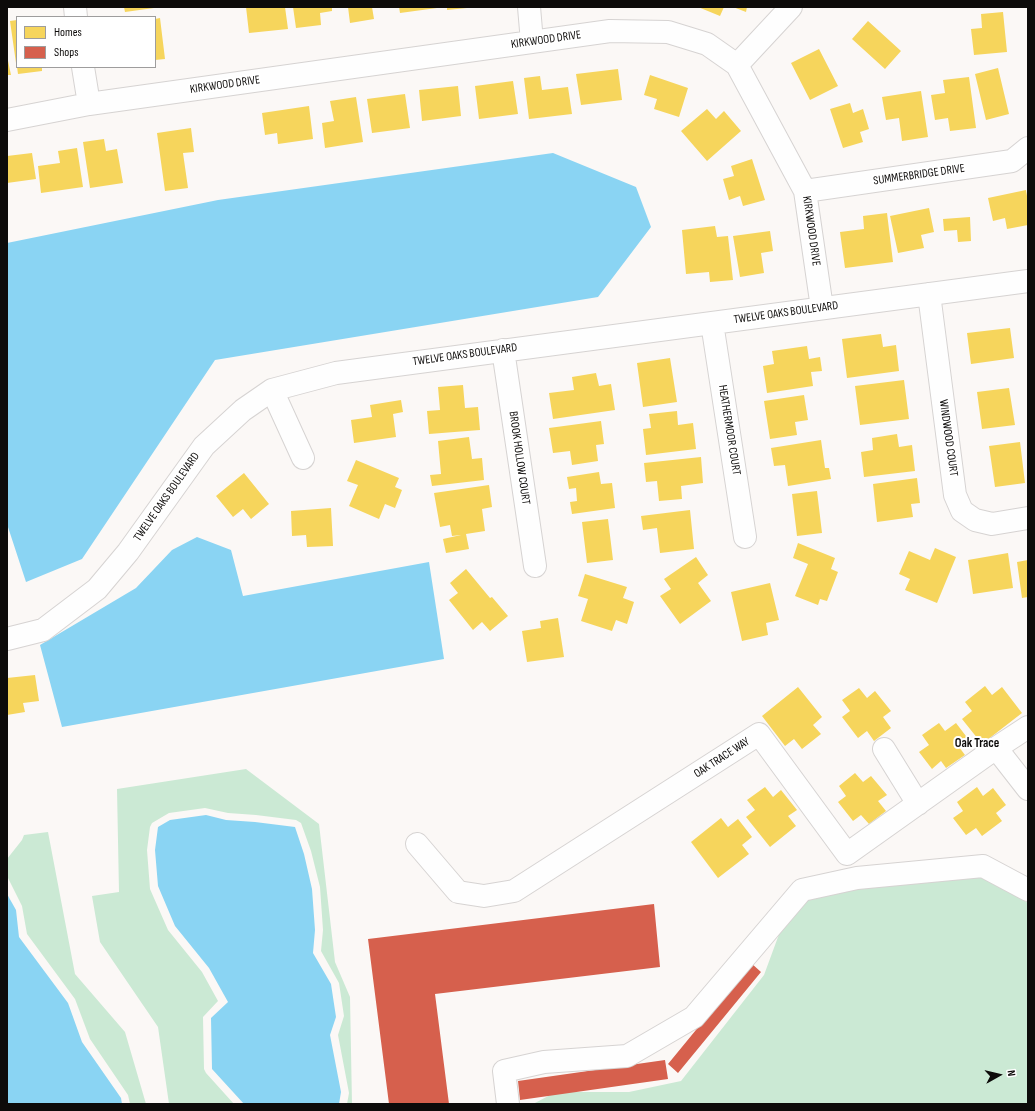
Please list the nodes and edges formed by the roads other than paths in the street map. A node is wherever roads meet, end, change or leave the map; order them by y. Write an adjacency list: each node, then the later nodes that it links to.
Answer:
1 (529, 7): 3 (street)
2 (791, 7): 4 (street)
3 (532, 42): 4 (street, KIRKWOOD DRIVE); 6 (street, KIRKWOOD DRIVE)
4 (737, 65): 9 (street, KIRKWOOD DRIVE)
5 (83, 68): 6 (street)
6 (89, 104): 7 (street)
7 (7, 120)
8 (1028, 148): 9 (street, SUMMERBRIDGE DRIVE)
9 (806, 191): 12 (street, KIRKWOOD DRIVE)
10 (1028, 281): 11 (street, TWELVE OAKS BOULEVARD)
11 (928, 294): 12 (street, TWELVE OAKS BOULEVARD); 17 (street, WINDWOOD COURT)
12 (822, 308): 13 (street, TWELVE OAKS BOULEVARD)
13 (712, 323): 14 (street, TWELVE OAKS BOULEVARD); 18 (street, HEATHERMOOR COURT)
14 (503, 350): 15 (street, TWELVE OAKS BOULEVARD); 19 (street, BROOK HOLLOW COURT)
15 (272, 390): 16 (street); 20 (street, TWELVE OAKS BOULEVARD)
16 (303, 458)
17 (1028, 518)
18 (746, 537)
19 (535, 566)
20 (7, 639)
21 (1028, 726): 22 (street, OAK TRACE WAY)
22 (996, 748): 24 (street); 25 (street, OAK TRACE WAY)
23 (884, 749): 25 (street)
24 (1028, 789)
25 (918, 804): 26 (street, OAK TRACE WAY)
26 (417, 844)
27 (1028, 890): 28 (street)
28 (508, 1104)

